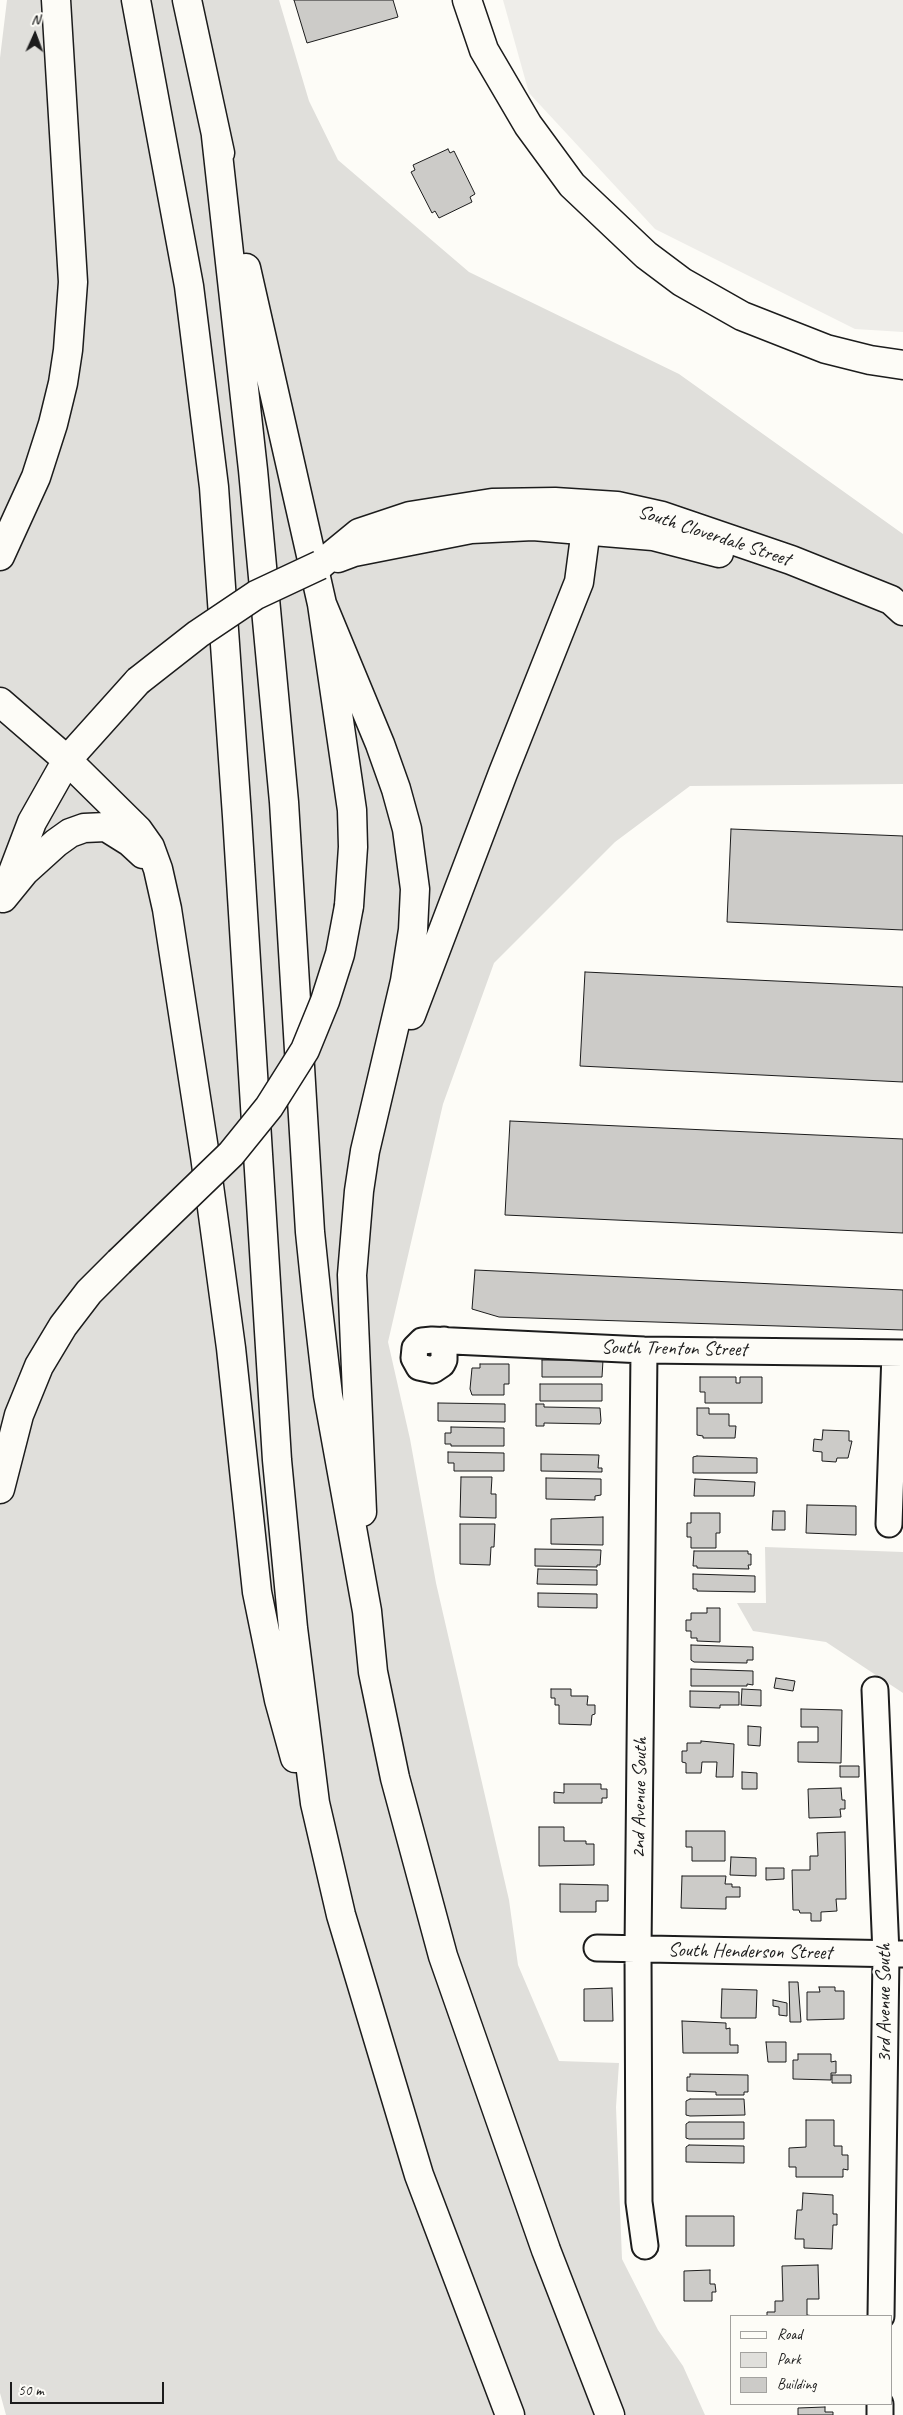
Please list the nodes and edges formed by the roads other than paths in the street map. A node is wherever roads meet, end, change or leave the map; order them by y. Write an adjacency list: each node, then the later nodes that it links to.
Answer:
1 (56, 0): 8 (main road)
2 (136, 0): 25 (main road)
3 (187, 0): 5 (main road)
4 (467, 0): 6 (main road)
5 (216, 136): 10 (main road); 23 (main road)
6 (903, 365)
7 (586, 529): 9 (main road, South Cloverdale Street); 12 (main road, South Cloverdale Street); 17 (main road)
8 (0, 556)
9 (320, 565): 11 (main road, South Cloverdale Street); 14 (main road, South Cloverdale Street, bridge)
10 (322, 604): 17 (main road); 21 (main road, bridge)
11 (903, 611)
12 (903, 621)
13 (0, 702): 14 (main road)
14 (67, 760): 15 (main road); 16 (main road, South Cloverdale Street)
15 (158, 869): 16 (main road); 25 (main road)
16 (2, 902)
17 (379, 1098): 23 (main road)
18 (444, 1340): 19 (street, South Trenton Street)
19 (644, 1350): 20 (street, South Trenton Street); 27 (street, 2nd Avenue South)
20 (899, 1353): 22 (street)
21 (0, 1489)
22 (889, 1524)
23 (366, 1611): 32 (main road)
24 (875, 1690): 28 (street, 3rd Avenue South)
25 (315, 1803): 31 (main road)
26 (597, 1948): 27 (street, South Henderson Street)
27 (638, 1950): 28 (street, South Henderson Street); 29 (street, 2nd Avenue South)
28 (894, 1954): 30 (street, 3rd Avenue South)
29 (644, 2246)
30 (882, 2315)
31 (510, 2415)
32 (610, 2415)

